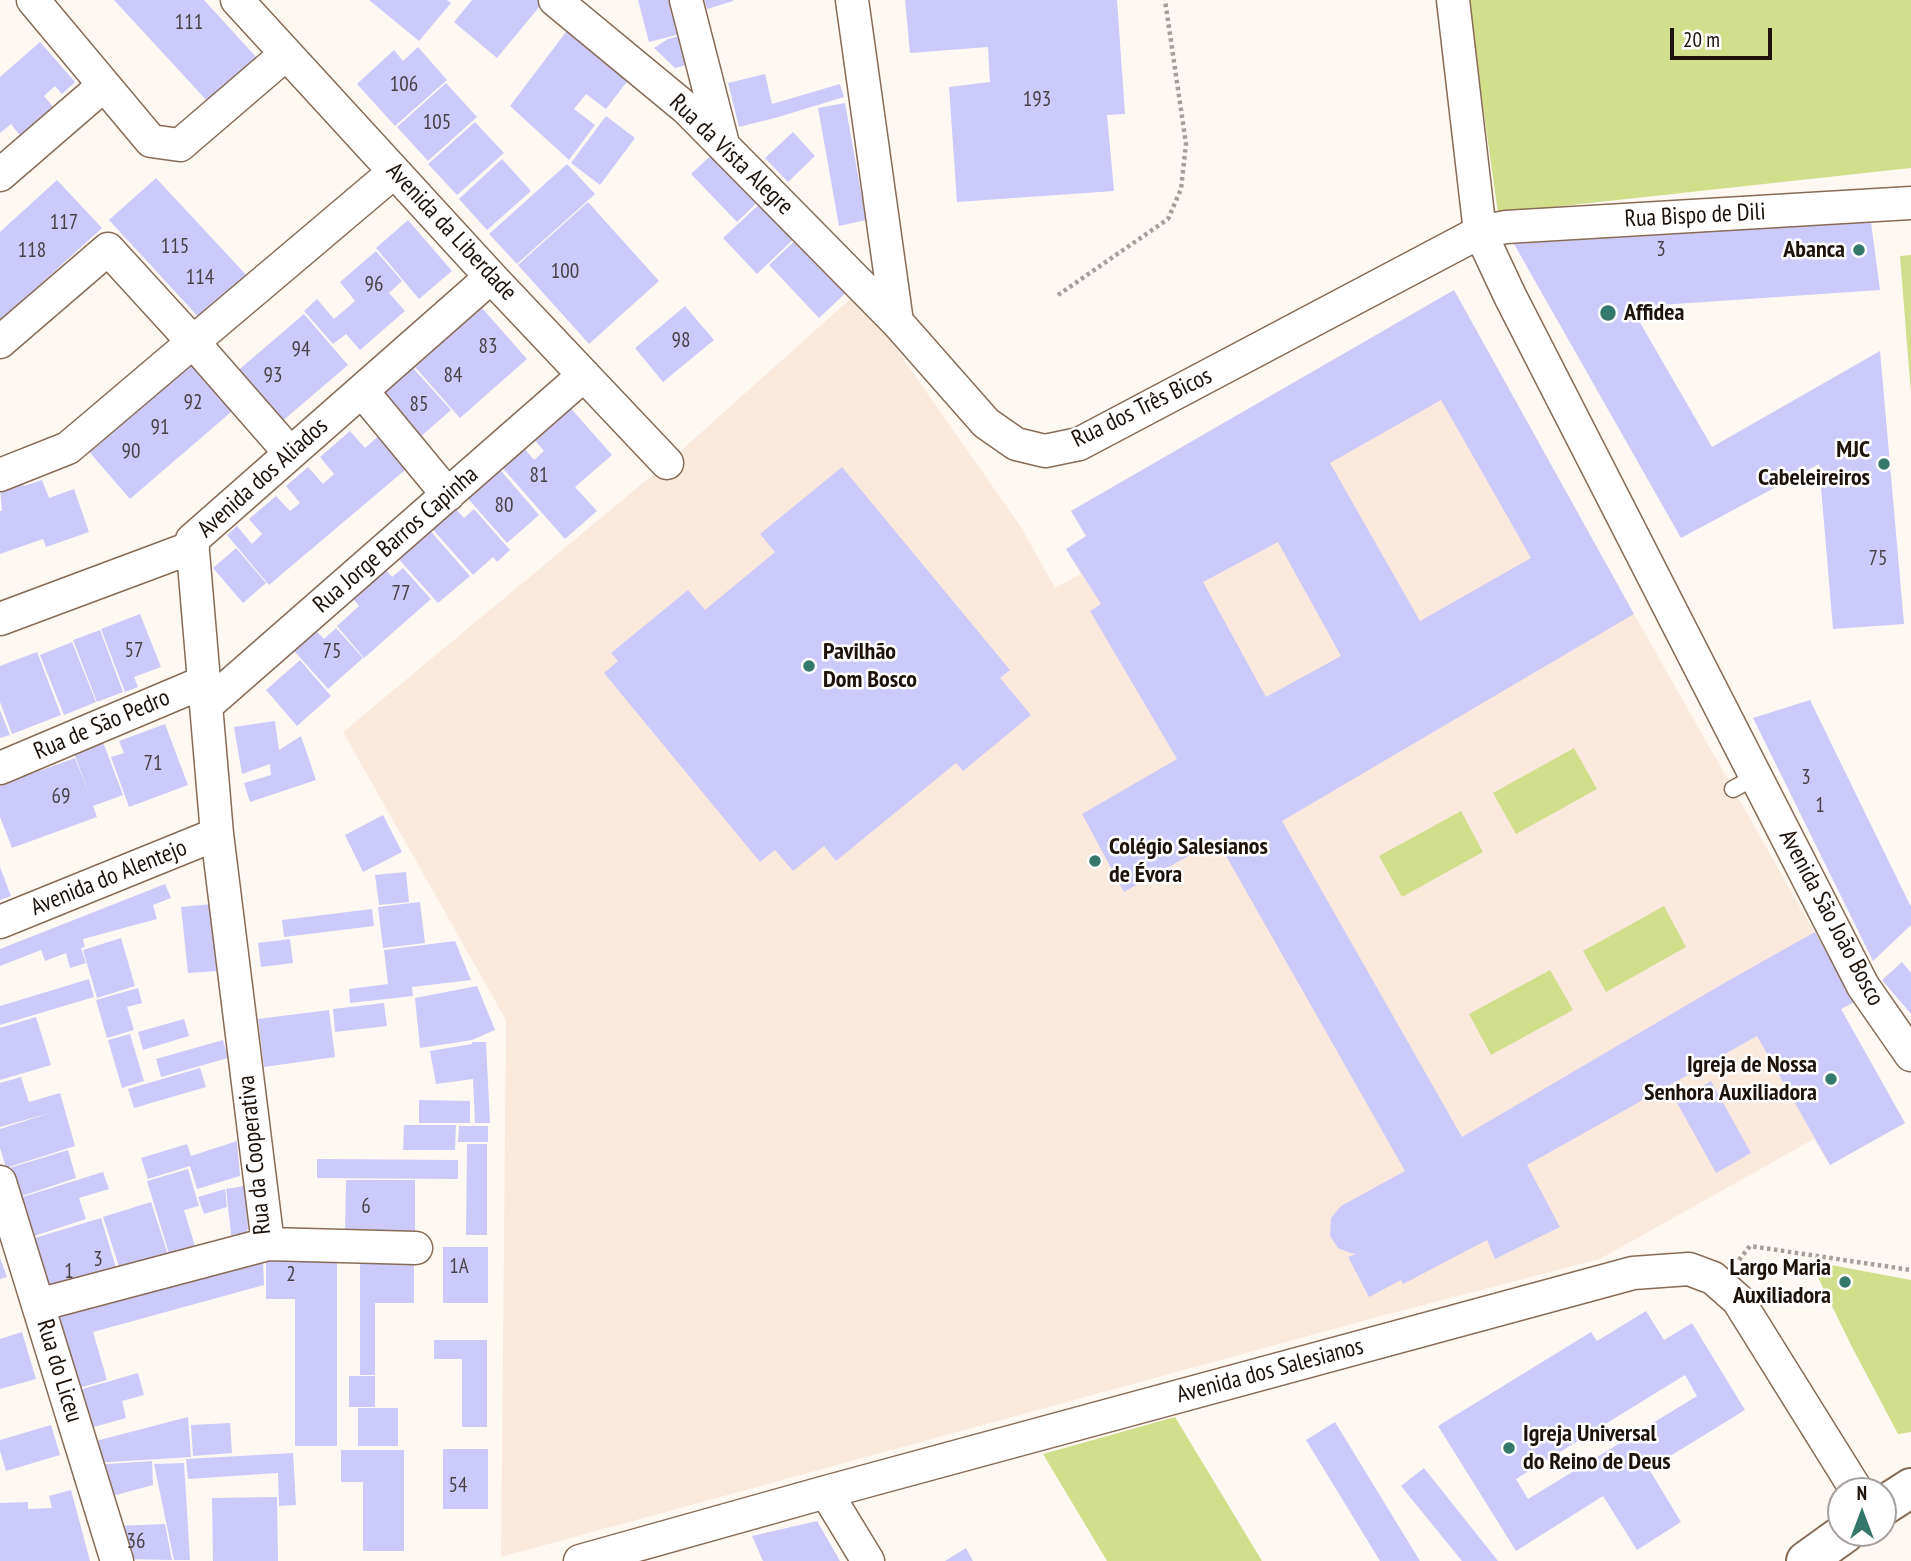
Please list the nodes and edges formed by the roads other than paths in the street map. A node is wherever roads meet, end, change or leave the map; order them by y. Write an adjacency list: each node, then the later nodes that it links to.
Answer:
1 (33, 0): 8 (street)
2 (237, 0): 7 (street, Avenida da Liberdade)
3 (555, 0): 9 (street, Rua da Vista Alegre)
4 (686, 0): 9 (street)
5 (852, 0): 15 (street)
6 (1453, 0): 13 (street, Avenida São João Bosco)
7 (286, 54): 8 (street); 10 (street, Avenida da Liberdade)
8 (103, 86): 11 (street)
9 (724, 145): 15 (street, Rua da Vista Alegre)
10 (394, 172): 14 (street, Avenida da Liberdade); 17 (street)
11 (0, 175)
12 (1911, 203): 13 (street, Rua Bispo de Dili)
13 (1480, 232): 15 (street, Rua dos Três Bicos); 30 (street, Avenida São João Bosco)
14 (491, 277): 18 (street, Avenida da Liberdade); 19 (street, Avenida dos Aliados)
15 (897, 322)
16 (0, 342): 17 (street)
17 (193, 342): 20 (street); 22 (street)
18 (584, 375): 21 (street, Avenida da Liberdade); 23 (street, Rua Jorge Barros Capinha)
19 (362, 391): 20 (street, Avenida dos Aliados); 23 (street)
20 (290, 453): 24 (street, Avenida dos Aliados)
21 (667, 463)
22 (0, 475)
23 (449, 495): 26 (street, Rua Jorge Barros Capinha)
24 (193, 547): 25 (street); 26 (street, Avenida dos Aliados)
25 (0, 619)
26 (206, 693): 27 (street, Rua de São Pedro); 28 (street, Avenida dos Aliados)
27 (0, 768)
28 (217, 834): 29 (street, Avenida do Alentejo); 32 (street, Rua da Cooperativa)
29 (0, 922)
30 (1911, 1055)
31 (0, 1182): 34 (street, Rua do Liceu)
32 (268, 1244): 33 (street); 34 (street, Rua da Cooperativa)
33 (416, 1248)
34 (38, 1305): 39 (street, Rua do Liceu)
35 (1848, 1477): 36 (street, Avenida dos Salesianos)
36 (826, 1492): 38 (street, Avenida dos Salesianos); 40 (street)
37 (1827, 1546): 41 (main road)
38 (598, 1559)
39 (117, 1561)
40 (868, 1561)
41 (1806, 1561)

